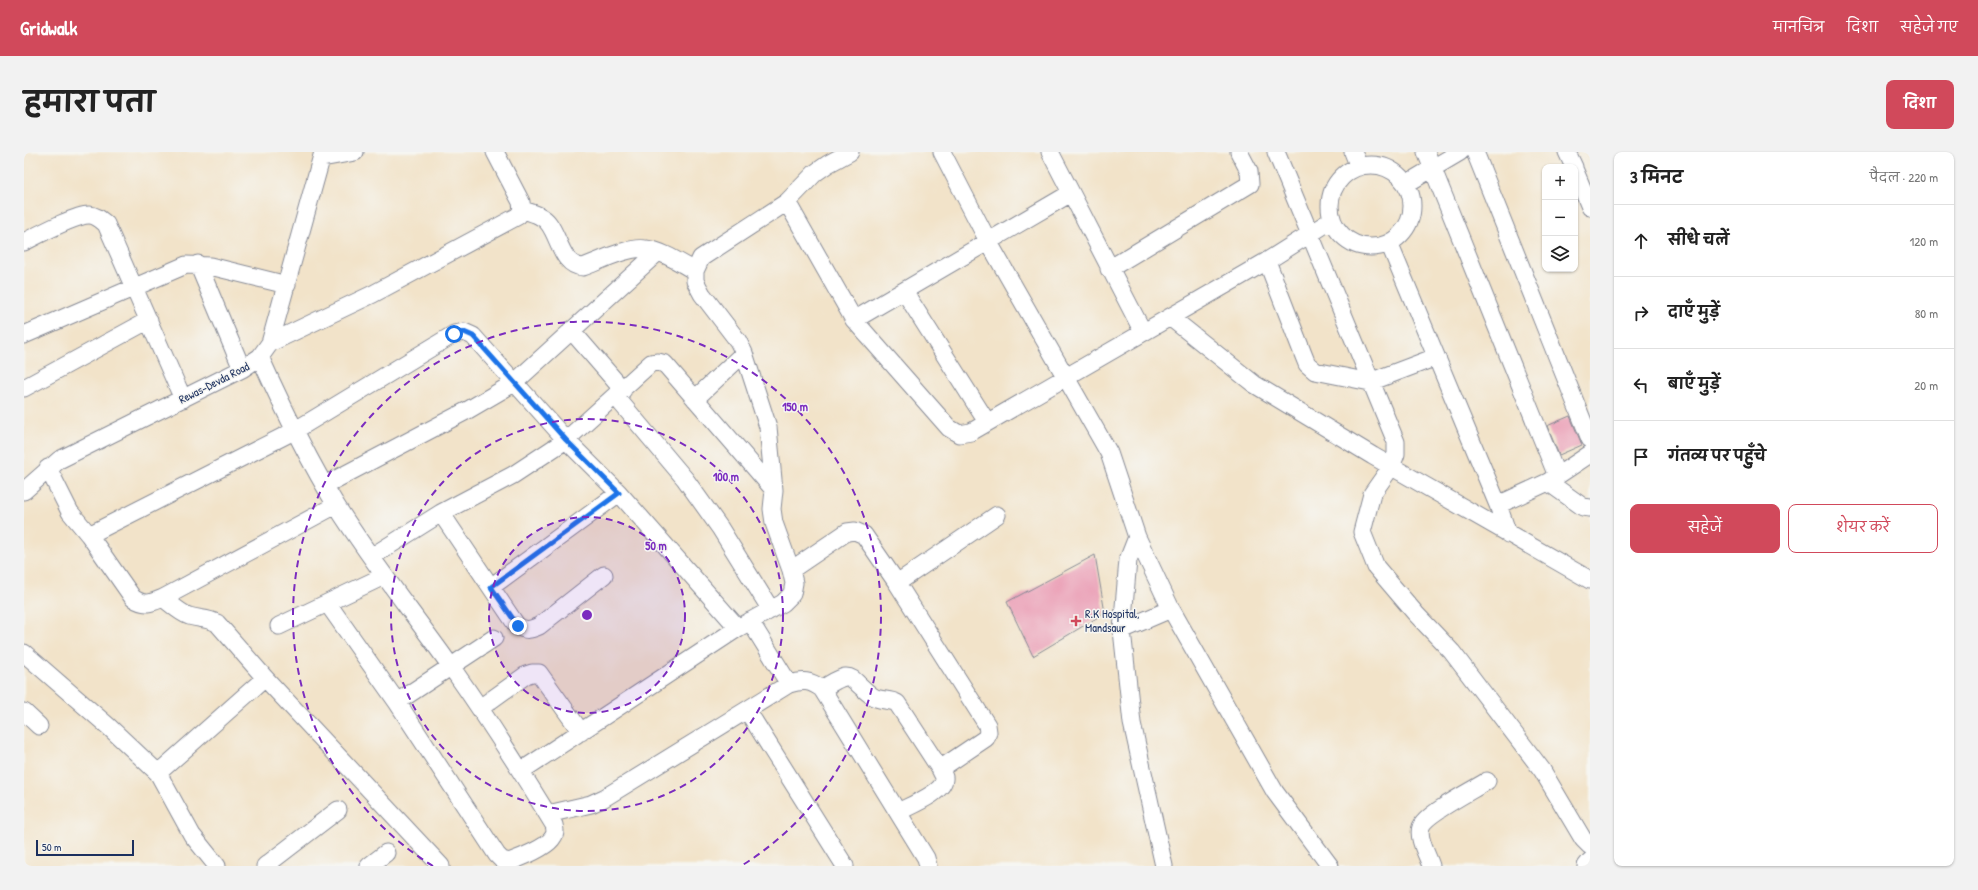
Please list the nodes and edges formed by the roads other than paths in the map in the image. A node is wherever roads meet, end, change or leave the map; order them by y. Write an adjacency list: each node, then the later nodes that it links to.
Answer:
1 (356, 152): 12 (street)
2 (495, 152): 21 (street)
3 (850, 152): 19 (street)
4 (942, 152): 24 (street)
5 (1050, 152): 18 (street)
6 (1239, 152): 30 (street)
7 (1276, 152): 23 (street)
8 (1426, 152): 15 (street)
9 (1460, 152): 15 (street)
10 (1475, 152): 55 (street)
11 (1567, 152): 14 (street)
12 (323, 155): 32 (street, Rewas-Devda Road)
13 (1356, 160): 17 (street); 22 (street)
14 (1573, 164)
15 (1433, 169): 17 (street); 60 (street)
16 (1578, 178): 20 (street)
17 (1406, 184): 26 (street)
18 (1071, 193): 24 (street); 30 (street)
19 (787, 202): 31 (street); 37 (street)
20 (1590, 208)
21 (522, 210): 27 (street); 41 (street)
22 (1332, 220): 23 (street); 26 (street)
23 (1310, 234): 28 (street); 47 (street)
24 (988, 241): 34 (street); 46 (street)
25 (24, 242): 33 (street)
26 (1389, 243): 44 (street)
27 (658, 252): 31 (street); 38 (street)
28 (1268, 260): 35 (street); 47 (street)
29 (198, 264): 32 (street); 33 (street); 45 (street)
30 (1109, 269): 39 (street)
31 (695, 271): 42 (street)
32 (287, 285): 41 (street, Rewas-Devda Road)
33 (134, 287): 36 (street); 40 (street)
34 (904, 291): 37 (street); 53 (street)
35 (1170, 317): 39 (street); 58 (street)
36 (149, 320): 49 (street); 51 (street)
37 (854, 320): 53 (street)
38 (571, 330): 48 (street); 50 (street)
39 (1143, 332): 46 (street)
40 (24, 336)
41 (270, 343): 43 (street, Rewas-Devda Road)
42 (744, 353): 52 (street); 62 (street)
43 (260, 357): 45 (street, Rewas-Devda Road); 54 (street)
44 (1436, 357): 47 (street); 66 (street)
45 (242, 369): 51 (street, Rewas-Devda Road)
46 (1066, 376): 53 (street); 72 (street)
47 (1370, 382): 58 (street)
48 (514, 383): 54 (street); 56 (street); 61 (street)
49 (24, 388)
50 (620, 393): 52 (street); 56 (street); 83 (street)
51 (183, 399): 59 (street, Rewas-Devda Road)
52 (695, 399): 62 (street)
53 (987, 422)
54 (294, 431): 61 (street); 71 (street)
55 (1590, 439)
56 (566, 440): 64 (street); 68 (street)
57 (1590, 454): 60 (street)
58 (1392, 466): 70 (street); 106 (street)
59 (48, 468): 63 (street, Rewas-Devda Road); 71 (street)
60 (1553, 479): 66 (street); 67 (street)
61 (325, 485): 65 (street)
62 (774, 490): 74 (street)
63 (24, 491)
64 (619, 493): 79 (street); 84 (street)
65 (336, 505): 73 (street); 80 (street)
66 (1498, 505): 70 (street)
67 (1590, 508)
68 (441, 513): 73 (street); 79 (street)
69 (997, 515): 78 (street)
70 (1508, 534): 77 (street)
71 (89, 535): 80 (street)
72 (1137, 536): 82 (street); 86 (street)
73 (371, 557): 76 (street)
74 (791, 570): 78 (street); 83 (street)
75 (604, 575): 79 (street)
76 (384, 576): 81 (street); 89 (street)
77 (1590, 580)
78 (897, 583): 99 (street)
79 (491, 587)
80 (163, 598): 90 (street)
81 (328, 604): 85 (street); 93 (street)
82 (1171, 608): 86 (street); 116 (street)
83 (771, 610): 84 (street)
84 (744, 625): 91 (street); 98 (street)
85 (279, 626)
86 (1122, 630): 115 (street)
87 (494, 638): 89 (street)
88 (24, 653): 101 (street)
89 (451, 666): 93 (street); 94 (street)
90 (265, 678): 101 (street); 112 (street)
91 (789, 684): 92 (street); 95 (street)
92 (822, 689): 99 (street); 104 (street)
93 (397, 702): 105 (street)
94 (480, 708): 98 (street); 100 (street)
95 (746, 710): 105 (street); 113 (street)
96 (24, 712): 97 (street)
97 (39, 726)
98 (581, 732): 100 (street)
99 (940, 769): 104 (street)
100 (521, 771): 105 (street)
101 (158, 773): 109 (street)
102 (1487, 781): 117 (street)
103 (338, 810): 110 (street)
104 (898, 812): 114 (street)
105 (548, 814)
106 (1590, 846)
107 (386, 853): 111 (street)
108 (1590, 860): 118 (street)
109 (217, 866)
110 (265, 866)
111 (369, 866)
112 (441, 866)
113 (845, 866)
114 (928, 866)
115 (1164, 866)
116 (1330, 866)
117 (1431, 866)
118 (1586, 866)

